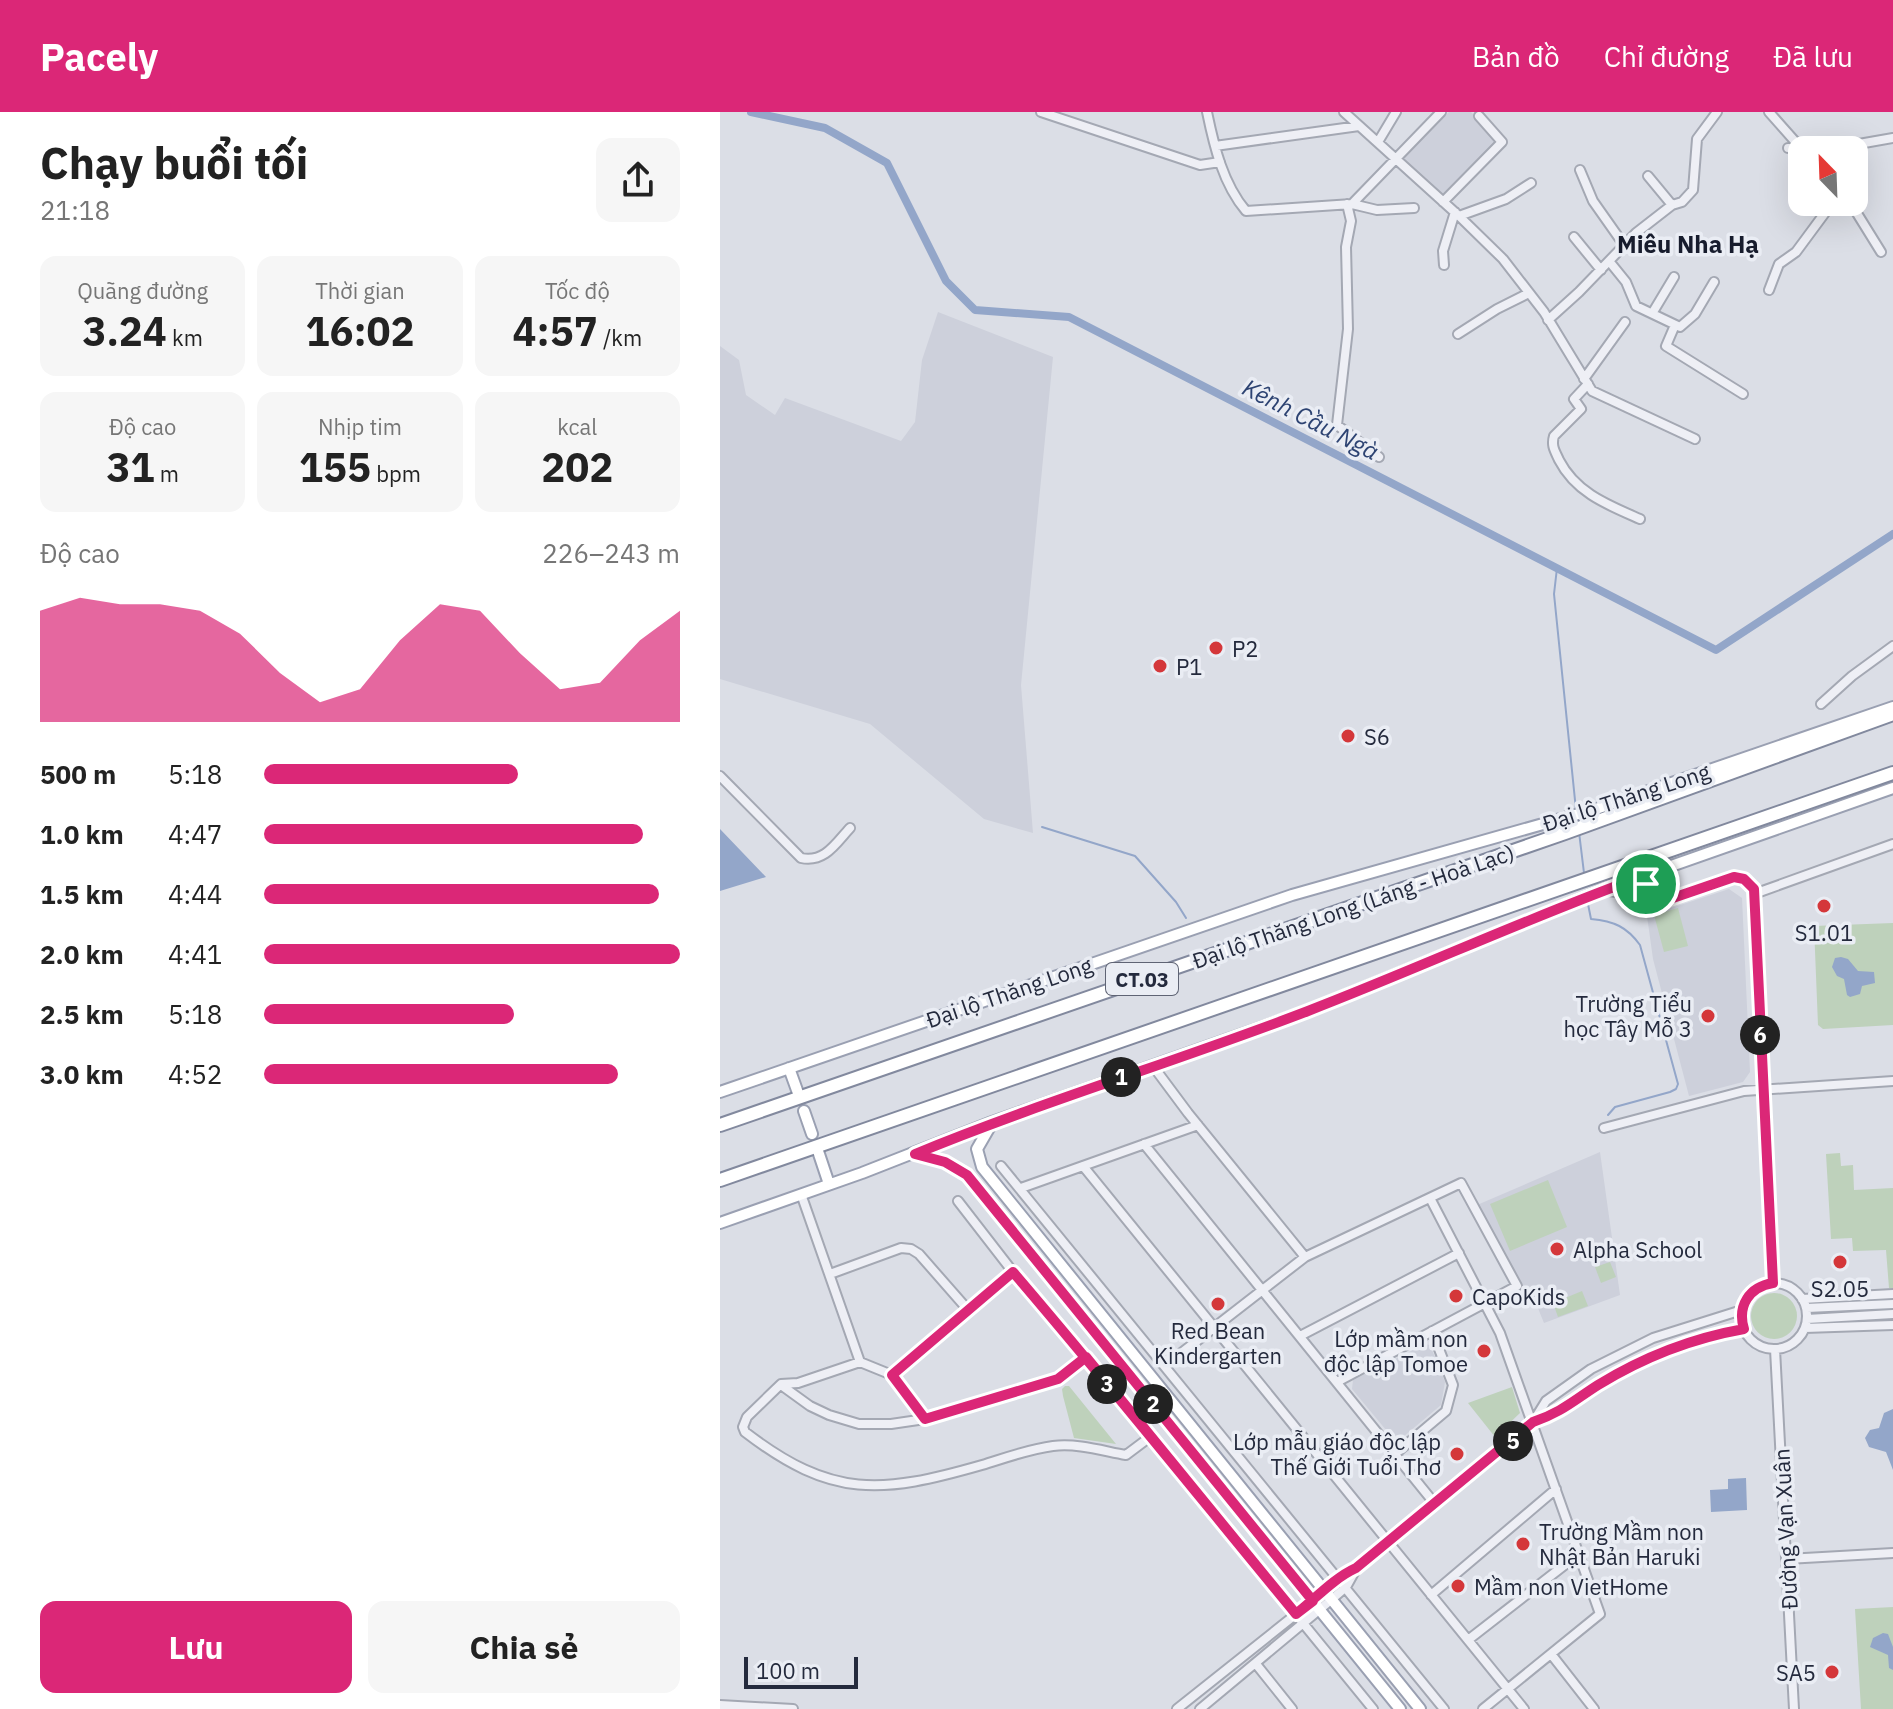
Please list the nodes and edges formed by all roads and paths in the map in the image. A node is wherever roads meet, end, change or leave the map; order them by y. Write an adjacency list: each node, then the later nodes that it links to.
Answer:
1 (1041, 112): 17 (street)
2 (1207, 112): 14 (street)
3 (1344, 112): 9 (street)
4 (1396, 112): 12 (street)
5 (1441, 112): 16 (street)
6 (1717, 112): 23 (street)
7 (1769, 112): 10 (street)
8 (1479, 116): 21 (street)
9 (1359, 126): 12 (street); 14 (street)
10 (1790, 136)
11 (1890, 138): 13 (street); 15 (street)
12 (1378, 142): 16 (street)
13 (1868, 143)
14 (1215, 146): 17 (street)
15 (1893, 151)
16 (1395, 159): 21 (street); 22 (street)
17 (1220, 162): 22 (street)
18 (1580, 170): 29 (street)
19 (1648, 176): 23 (street)
20 (1531, 183): 25 (street)
21 (1443, 202): 25 (street)
22 (1349, 204): 24 (street); 46 (street)
23 (1672, 205): 29 (street)
24 (1414, 208)
25 (1457, 214): 32 (street); 37 (street)
26 (1823, 216): 36 (street)
27 (1859, 216): 30 (street)
28 (1574, 237): 33 (street)
29 (1624, 245): 31 (street)
30 (1881, 252)
31 (1609, 261): 33 (street); 38 (street)
32 (1444, 265)
33 (1601, 270): 39 (street)
34 (1674, 277): 38 (street)
35 (1714, 282): 41 (street)
36 (1769, 290)
37 (1529, 293): 39 (street); 42 (street)
38 (1653, 312): 41 (street)
39 (1548, 320): 43 (street)
40 (1625, 322): 43 (street)
41 (1675, 325): 44 (street)
42 (1458, 334)
43 (1586, 382): 45 (street); 47 (street)
44 (1743, 394)
45 (1695, 439)
46 (1379, 457)
47 (1640, 519)
48 (1893, 646): 49 (street)
49 (1821, 704)
50 (1893, 707): 62 (main road, Đại lộ Thăng Long)
51 (1893, 714): 69 (highway, Đại lộ Thăng Long (Láng - Hoà Lạc) / CT.03)
52 (1893, 773): 78 (highway, CT.03)
53 (720, 776): 55 (street)
54 (1893, 788): 57 (main road)
55 (850, 828)
56 (1893, 844): 59 (street)
57 (1646, 875): 58 (main road); 60 (street)
58 (1602, 891): 60 (street); 61 (main road)
59 (1754, 894): 60 (street); 64 (street)
60 (1658, 899)
61 (1153, 1066): 68 (main road); 70 (street)
62 (789, 1068): 65 (main road, Đại lộ Thăng Long); 66 (main road)
63 (1893, 1081): 64 (street)
64 (1762, 1089): 71 (street); 89 (street)
65 (720, 1092)
66 (798, 1093)
67 (804, 1111): 72 (main road)
68 (992, 1122): 75 (main road); 127 (main road)
69 (720, 1125)
70 (1198, 1125): 73 (street); 86 (street)
71 (1604, 1128)
72 (812, 1134)
73 (1144, 1144): 77 (street); 90 (street)
74 (817, 1148): 79 (main road)
75 (915, 1154): 79 (main road); 128 (main road)
76 (1001, 1166): 80 (street)
77 (1083, 1166): 80 (street); 102 (street)
78 (720, 1180)
79 (829, 1184): 81 (main road)
80 (1021, 1188): 124 (street)
81 (801, 1194): 84 (main road); 88 (street)
82 (1430, 1198): 85 (street); 86 (street); 93 (street)
83 (958, 1201): 87 (street)
84 (720, 1223)
85 (1459, 1253): 93 (street); 105 (street)
86 (1305, 1257): 90 (street)
87 (1013, 1272): 97 (street); 107 (street)
88 (830, 1274): 97 (street); 109 (street)
89 (1773, 1283): 92 (street); 96 (street)
90 (1263, 1290): 102 (street); 105 (street)
91 (1893, 1294): 92 (street)
92 (1802, 1299): 95 (street)
93 (1486, 1303): 104 (street); 114 (street)
94 (1893, 1304): 98 (street)
95 (1807, 1308): 98 (street); 100 (street)
96 (1742, 1310): 103 (street); 114 (street)
97 (969, 1311): 110 (street)
98 (1834, 1312): 99 (street); 100 (street)
99 (1893, 1314)
100 (1806, 1323): 101 (street); 106 (street)
101 (1893, 1325)
102 (1214, 1328): 108 (street); 119 (street)
103 (1744, 1329): 106 (street); 114 (street)
104 (1432, 1331): 111 (street); 116 (street)
105 (1300, 1336): 111 (street)
106 (1775, 1349): 122 (street, Đường Vạn Xuân)
107 (1086, 1357): 113 (street); 115 (street)
108 (1171, 1361)
109 (860, 1362): 110 (street); 112 (street)
110 (892, 1375): 113 (street)
111 (1337, 1382): 116 (street)
112 (781, 1384): 113 (street); 115 (street)
113 (925, 1419)
114 (1533, 1422): 117 (street); 118 (street)
115 (1150, 1437): 129 (street)
116 (1395, 1454): 118 (street)
117 (1556, 1489): 120 (street); 126 (street)
118 (1435, 1504): 119 (street)
119 (1388, 1542): 123 (street); 126 (street)
120 (1580, 1553): 131 (street); 132 (street)
121 (1893, 1553): 122 (street)
122 (1787, 1559): 150 (street, Đường Vạn Xuân)
123 (1356, 1568): 124 (street); 125 (street)
124 (1339, 1579): 125 (street); 127 (street)
125 (1346, 1587): 127 (street); 146 (street)
126 (1431, 1595): 131 (street)
127 (1328, 1596): 128 (street); 145 (main road)
128 (1317, 1605): 129 (street); 130 (street); 144 (main road)
129 (1296, 1614): 130 (street); 134 (street)
130 (1304, 1624): 133 (street); 143 (street)
131 (1468, 1640): 136 (street)
132 (1551, 1654): 136 (street); 149 (street)
133 (1256, 1664): 135 (street); 142 (street)
134 (1220, 1675): 135 (street); 141 (street)
135 (1229, 1686): 138 (street)
136 (1508, 1689): 147 (street); 148 (street)
137 (720, 1705): 139 (street)
138 (1207, 1707)
139 (766, 1708): 140 (street)
140 (793, 1709)
141 (1177, 1709)
142 (1292, 1709)
143 (1373, 1709)
144 (1400, 1709)
145 (1420, 1709)
146 (1444, 1709)
147 (1483, 1709)
148 (1524, 1709)
149 (1594, 1709)
150 (1794, 1709)

